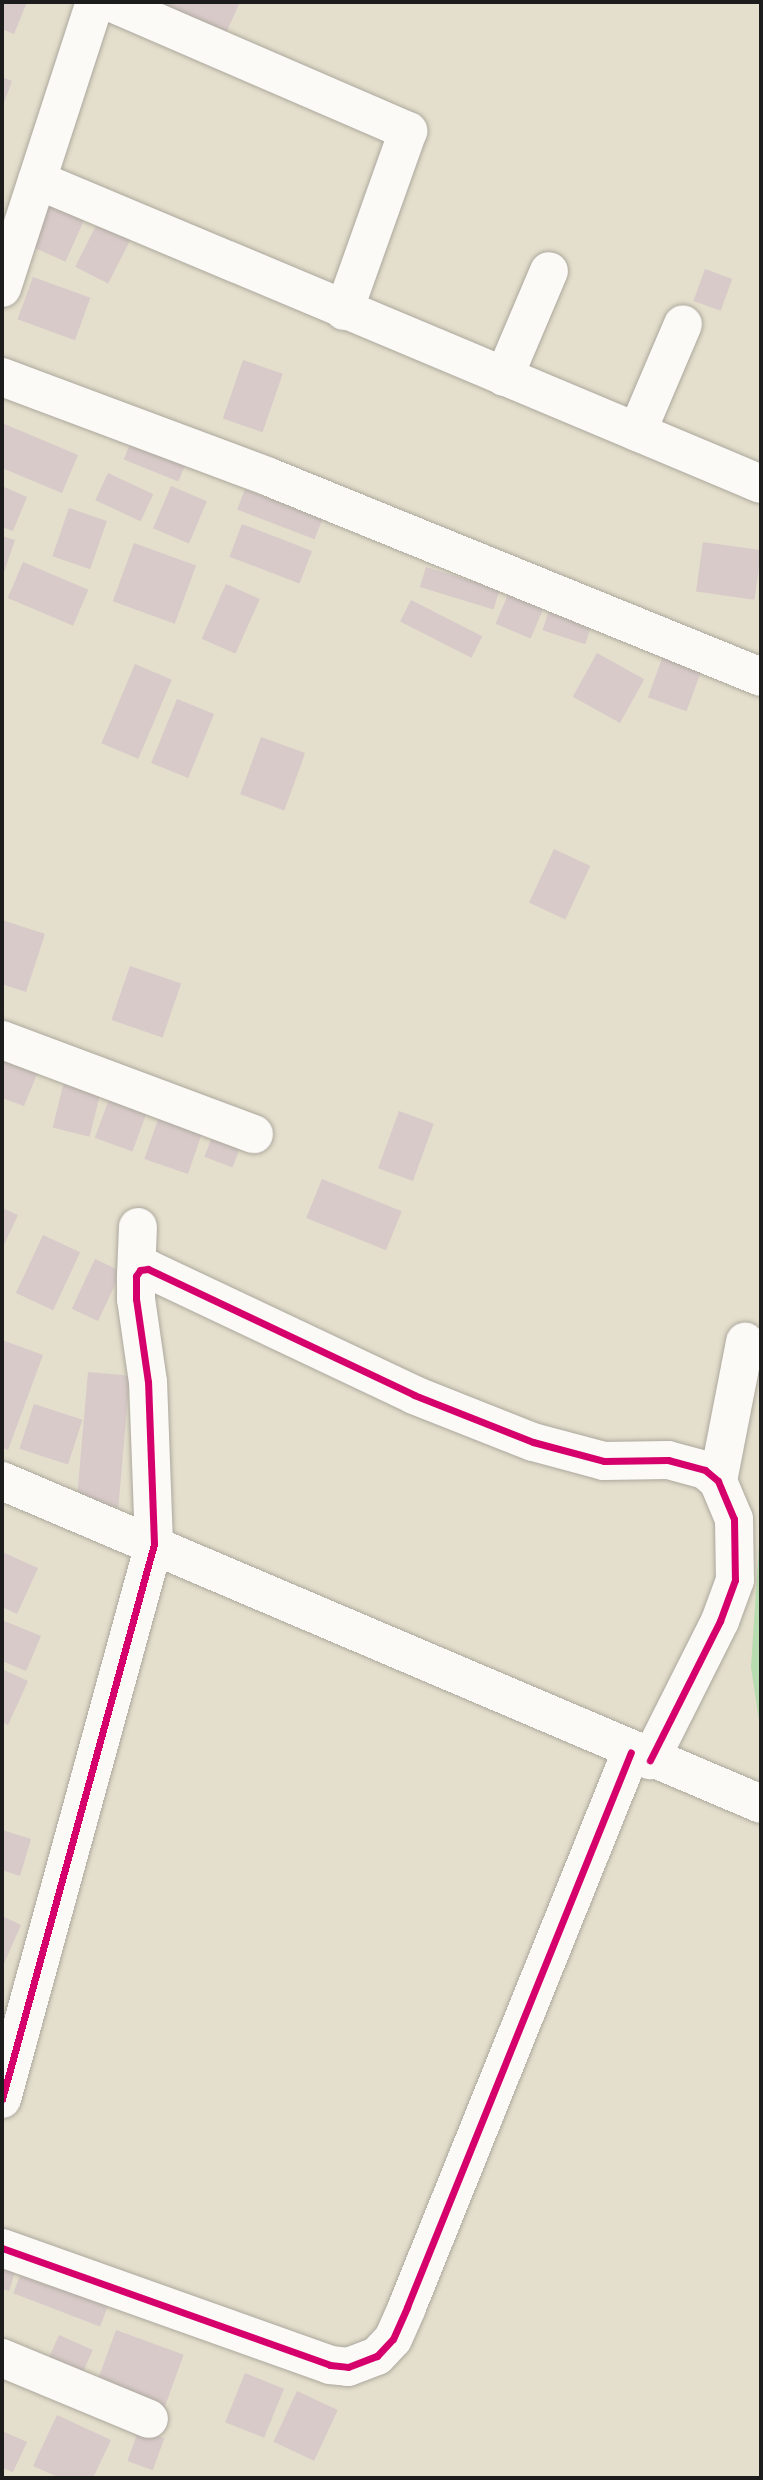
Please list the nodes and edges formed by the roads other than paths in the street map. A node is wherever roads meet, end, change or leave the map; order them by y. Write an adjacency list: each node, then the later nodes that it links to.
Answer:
1 (95, 2): 3 (street)
2 (110, 2): 6 (street)
3 (37, 180): 5 (street); 6 (street)
4 (549, 271): 9 (street)
5 (2, 288)
6 (344, 311): 9 (street)
7 (682, 324): 10 (street)
8 (2, 377): 12 (street)
9 (504, 377): 10 (street)
10 (636, 432): 11 (street)
11 (761, 484)
12 (761, 677)
13 (2, 1041): 14 (street)
14 (254, 1134)
15 (138, 1227): 16 (street)
16 (136, 1276): 18 (street); 20 (street)
17 (745, 1342): 18 (street)
18 (718, 1480): 21 (street)
19 (2, 1481): 20 (street)
20 (154, 1544): 21 (street); 23 (street)
21 (646, 1758): 22 (street); 24 (street)
22 (761, 1804)
23 (2, 2099)
24 (2, 2248)
25 (2, 2358): 26 (street)
26 (149, 2418)

